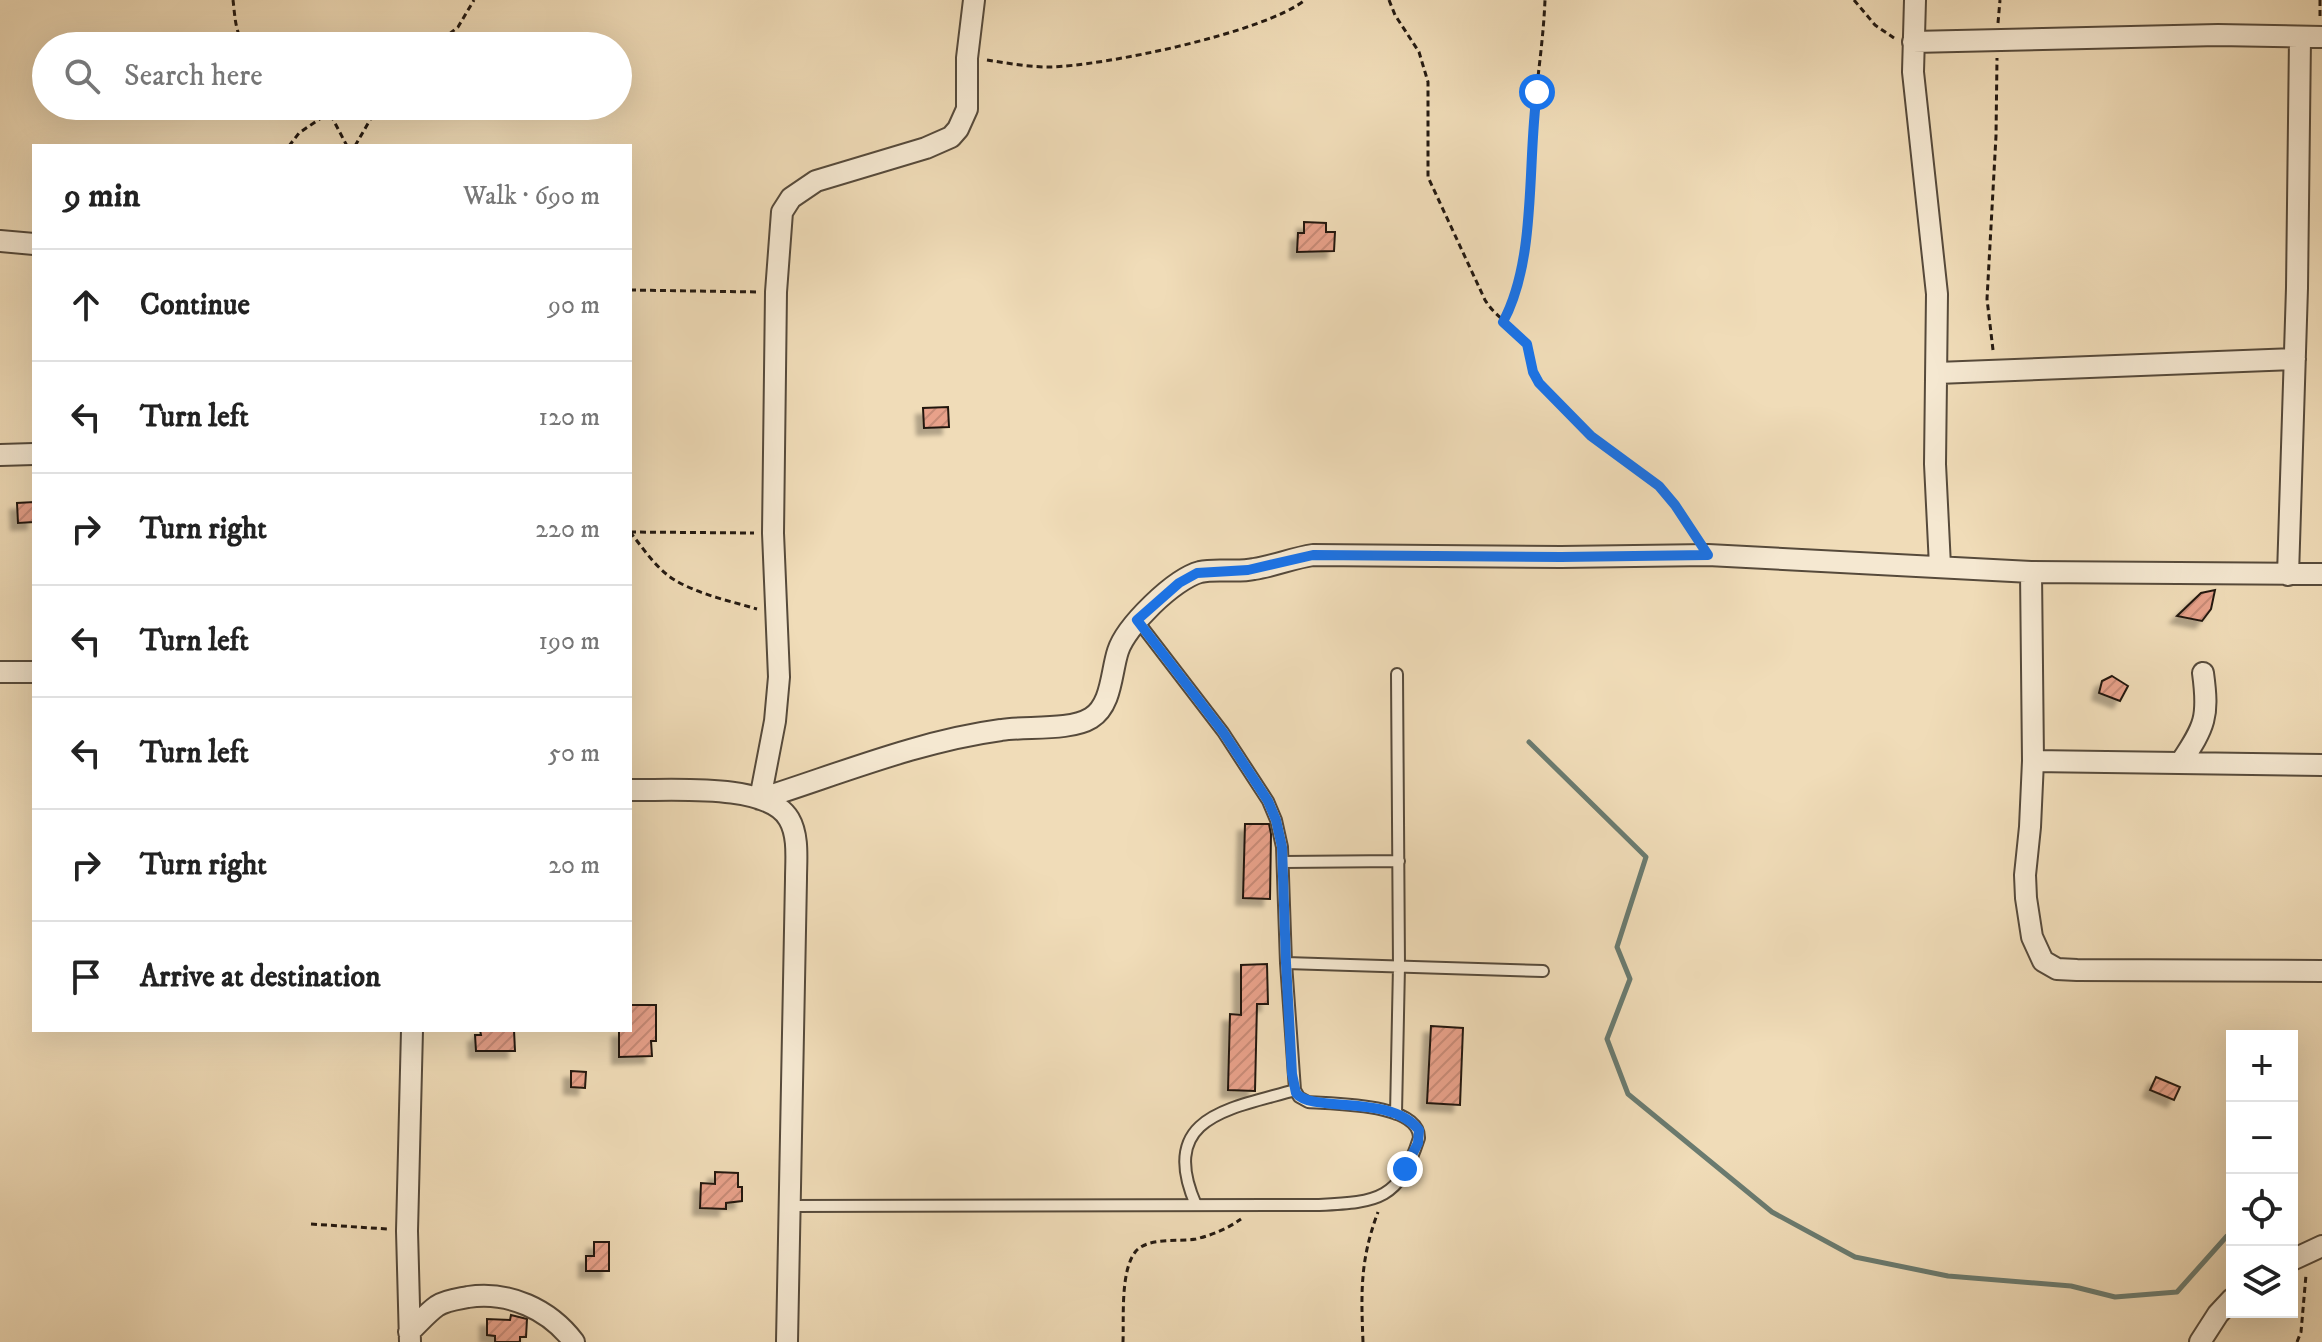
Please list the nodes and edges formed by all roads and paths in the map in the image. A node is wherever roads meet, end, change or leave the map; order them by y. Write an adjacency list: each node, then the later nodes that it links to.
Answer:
1 (233, 0): 9 (path)
2 (474, 0): 10 (path)
3 (974, 0): 15 (street)
4 (1305, 0): 15 (path)
5 (1389, 0): 26 (path)
6 (1545, 0): 26 (path)
7 (1854, 0): 14 (path)
8 (1915, 0): 14 (street)
9 (238, 32)
10 (452, 32)
11 (2322, 37): 12 (street)
12 (2300, 38): 13 (street); 27 (street)
13 (1997, 39): 14 (street); 28 (path)
14 (1913, 42): 29 (street)
15 (967, 58): 25 (street)
16 (318, 120): 19 (path)
17 (334, 120): 20 (path)
18 (370, 120): 21 (path)
19 (291, 144)
20 (346, 144)
21 (356, 144)
22 (0, 241): 23 (street)
23 (32, 244)
24 (632, 290): 25 (path)
25 (776, 292): 33 (street)
26 (1503, 322): 35 (path)
27 (2295, 359): 28 (street); 39 (street)
28 (1995, 370): 29 (street)
29 (1937, 373): 36 (street)
30 (32, 454): 31 (street)
31 (0, 455)
32 (632, 532): 33 (path)
33 (773, 533): 40 (street)
34 (632, 535): 40 (path)
35 (1708, 555): 36 (street); 41 (street)
36 (1940, 566): 37 (street)
37 (2031, 572): 39 (street); 46 (street)
38 (2322, 574): 39 (street)
39 (2288, 575)
40 (775, 616): 50 (street)
41 (1137, 620): 50 (street); 52 (lane)
42 (0, 672): 43 (street)
43 (32, 672)
44 (2203, 673): 47 (street)
45 (1397, 674): 51 (lane)
46 (2033, 761): 47 (street); 56 (street)
47 (2181, 762): 48 (street)
48 (2322, 765)
49 (632, 790): 50 (street)
50 (760, 799): 63 (street)
51 (1399, 861): 52 (lane); 54 (lane)
52 (1283, 862): 53 (lane)
53 (1286, 963): 54 (lane); 58 (lane)
54 (1399, 966): 55 (lane); 59 (lane)
55 (1543, 971)
56 (2322, 971)
57 (412, 1032): 65 (street)
58 (1295, 1090): 59 (lane); 61 (lane)
59 (1396, 1114): 60 (lane)
60 (1385, 1195): 62 (lane); 74 (path)
61 (1196, 1205): 62 (lane); 63 (lane)
62 (1254, 1205): 73 (path)
63 (790, 1206): 72 (street)
64 (311, 1224): 65 (path)
65 (407, 1231): 70 (street)
66 (2322, 1246): 67 (street)
67 (2298, 1256)
68 (2298, 1259): 76 (path)
69 (2226, 1305): 75 (street)
70 (410, 1337): 71 (street)
71 (574, 1342)
72 (787, 1342)
73 (1123, 1342)
74 (1363, 1342)
75 (2200, 1342)
76 (2297, 1342)

